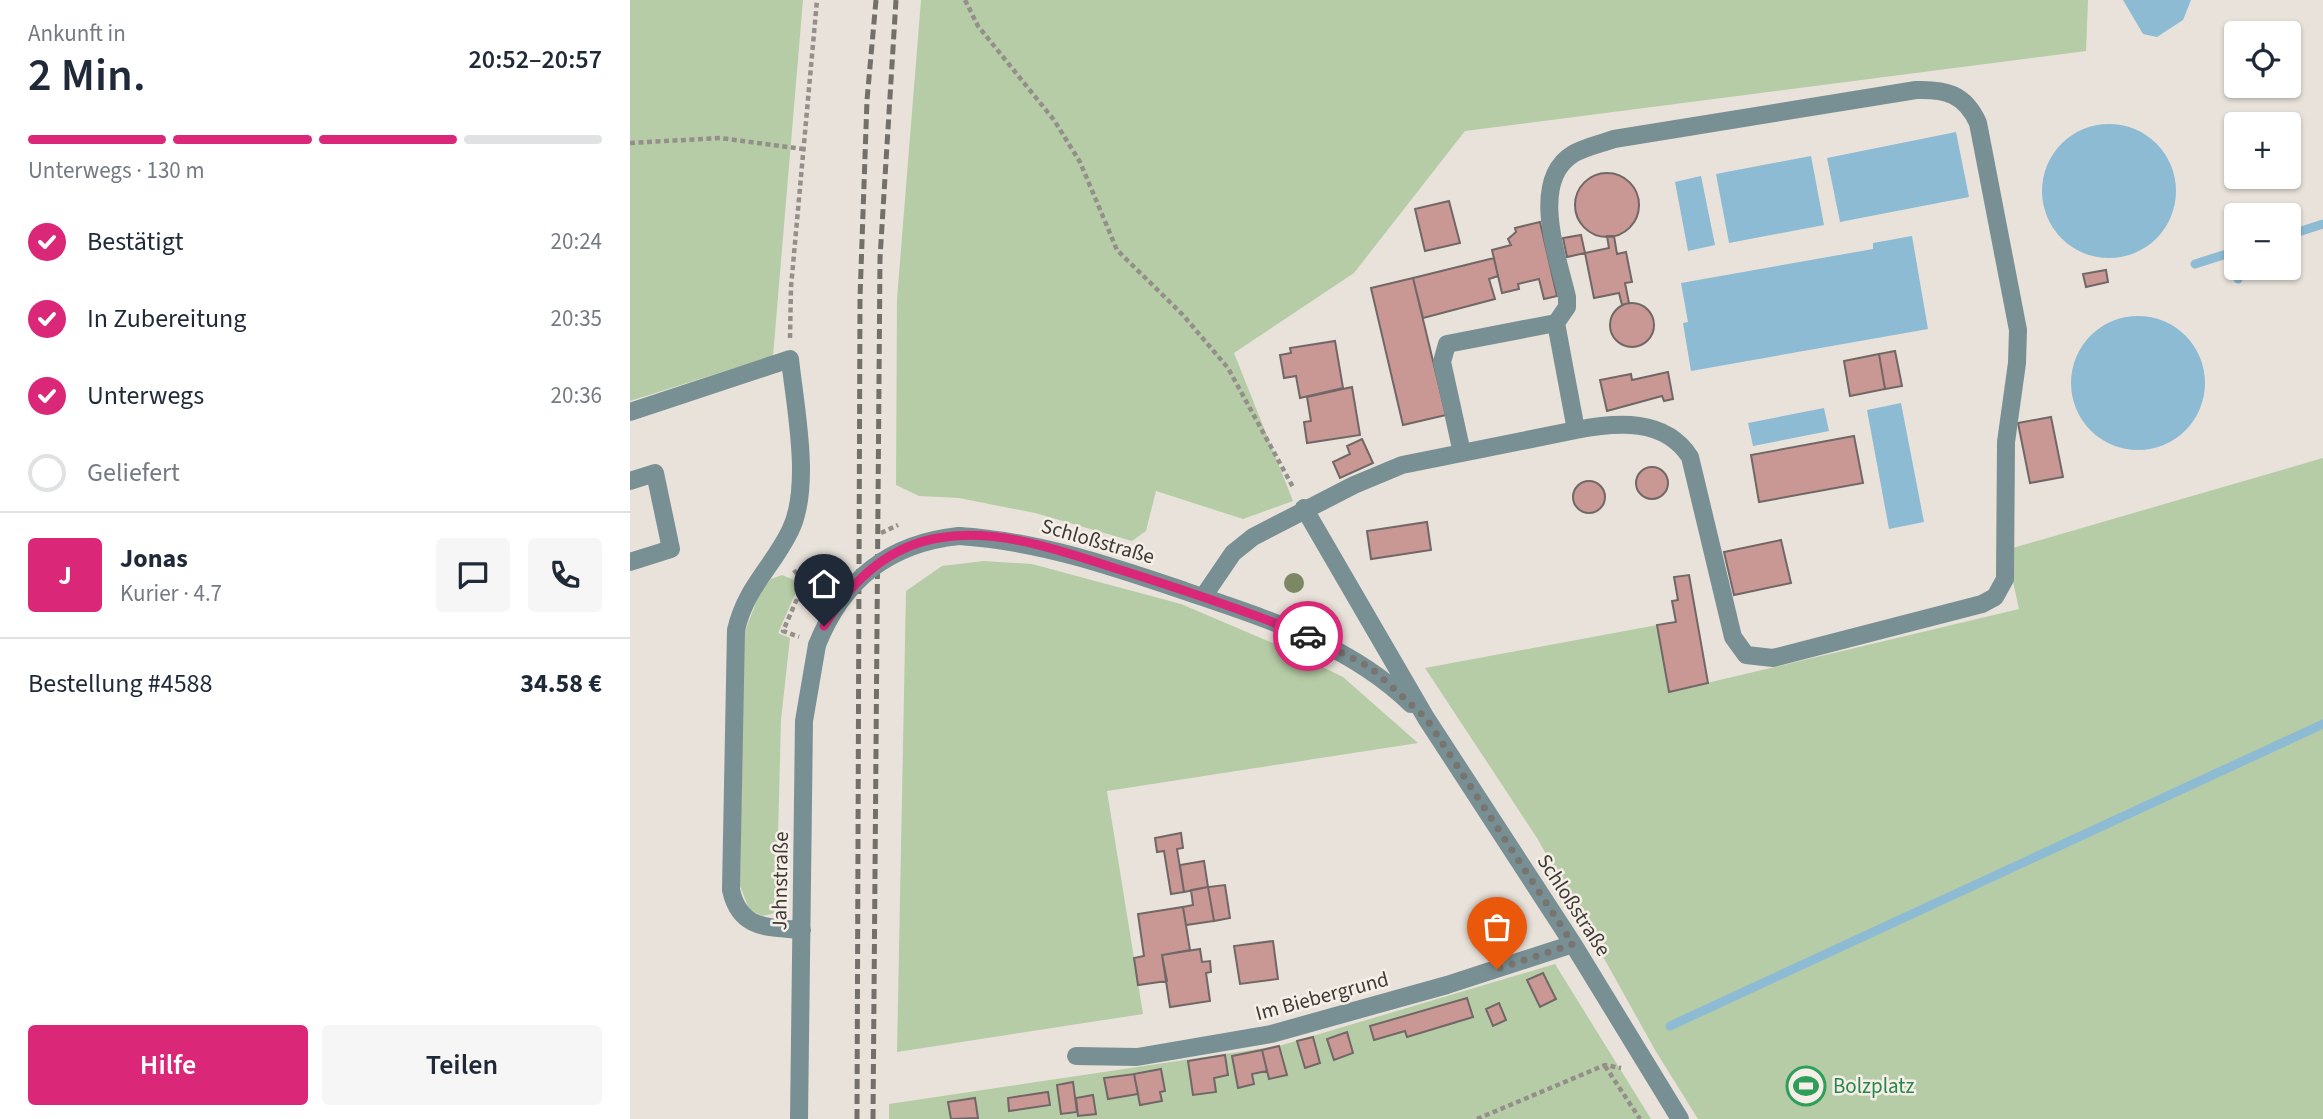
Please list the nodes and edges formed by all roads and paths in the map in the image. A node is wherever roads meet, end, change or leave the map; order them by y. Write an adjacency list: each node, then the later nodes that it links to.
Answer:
1 (817, 0): 4 (path)
2 (965, 0): 11 (path)
3 (630, 143): 4 (path)
4 (803, 149): 6 (path)
5 (1556, 323): 8 (street); 8 (street); 9 (street)
6 (790, 359): 7 (street); 12 (street)
7 (630, 412)
8 (1576, 430): 9 (street)
9 (1462, 453): 11 (street)
10 (630, 481): 13 (street)
11 (1304, 508): 14 (street); 17 (street, Schloßstraße)
12 (779, 550): 15 (path); 18 (street)
13 (630, 562)
14 (1203, 597): 16 (street, Schloßstraße, bridge); 17 (street, Schloßstraße)
15 (796, 636)
16 (817, 645): 18 (street, Jahnstraße)
17 (1426, 718): 19 (street, Schloßstraße)
18 (802, 930): 23 (street, Jahnstraße)
19 (1573, 944): 20 (street, Im Biebergrund); 26 (street, Schloßstraße)
20 (1076, 1056)
21 (1605, 1065): 22 (path); 24 (path); 25 (path)
22 (1621, 1068)
23 (799, 1119)
24 (1477, 1119)
25 (1640, 1119)
26 (1680, 1119)

